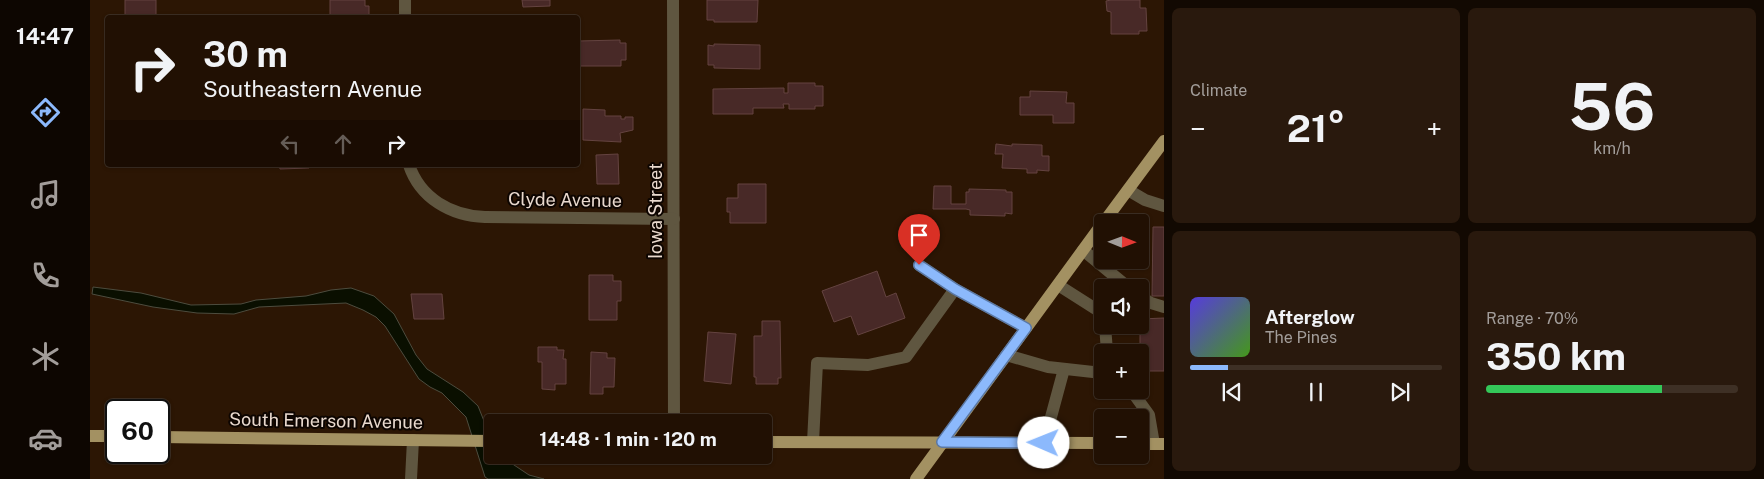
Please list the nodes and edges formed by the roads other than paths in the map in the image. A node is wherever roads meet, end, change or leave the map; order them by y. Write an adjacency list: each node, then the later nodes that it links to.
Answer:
1 (405, 0): 3 (street)
2 (673, 0): 9 (street, Iowa Street)
3 (406, 15)
4 (1164, 141): 6 (main road)
5 (410, 167): 9 (street, Clyde Avenue)
6 (1128, 190): 7 (street); 8 (main road)
7 (1164, 206)
8 (1110, 214)
9 (674, 219): 24 (street, Iowa Street)
10 (1094, 235): 11 (main road)
11 (1083, 250): 13 (street); 14 (main road)
12 (919, 265): 15 (street)
13 (1118, 279)
14 (1058, 285): 18 (street); 19 (main road)
15 (955, 289): 19 (street); 31 (street)
16 (1149, 302): 17 (street)
17 (1164, 307)
18 (1094, 308)
19 (1026, 328): 20 (main road)
20 (1006, 355): 21 (street); 32 (main road)
21 (1064, 369): 22 (street); 33 (street)
22 (1094, 373)
23 (1137, 399): 35 (street)
24 (674, 414)
25 (90, 436): 26 (main road)
26 (105, 436)
27 (170, 437): 28 (main road, South Emerson Avenue)
28 (413, 440): 29 (main road, South Emerson Avenue); 36 (street)
29 (484, 441)
30 (772, 442): 31 (main road)
31 (813, 442): 32 (main road)
32 (942, 442): 33 (main road); 37 (main road)
33 (1044, 443): 34 (main road)
34 (1094, 443)
35 (1159, 444)
36 (411, 479)
37 (916, 479)

